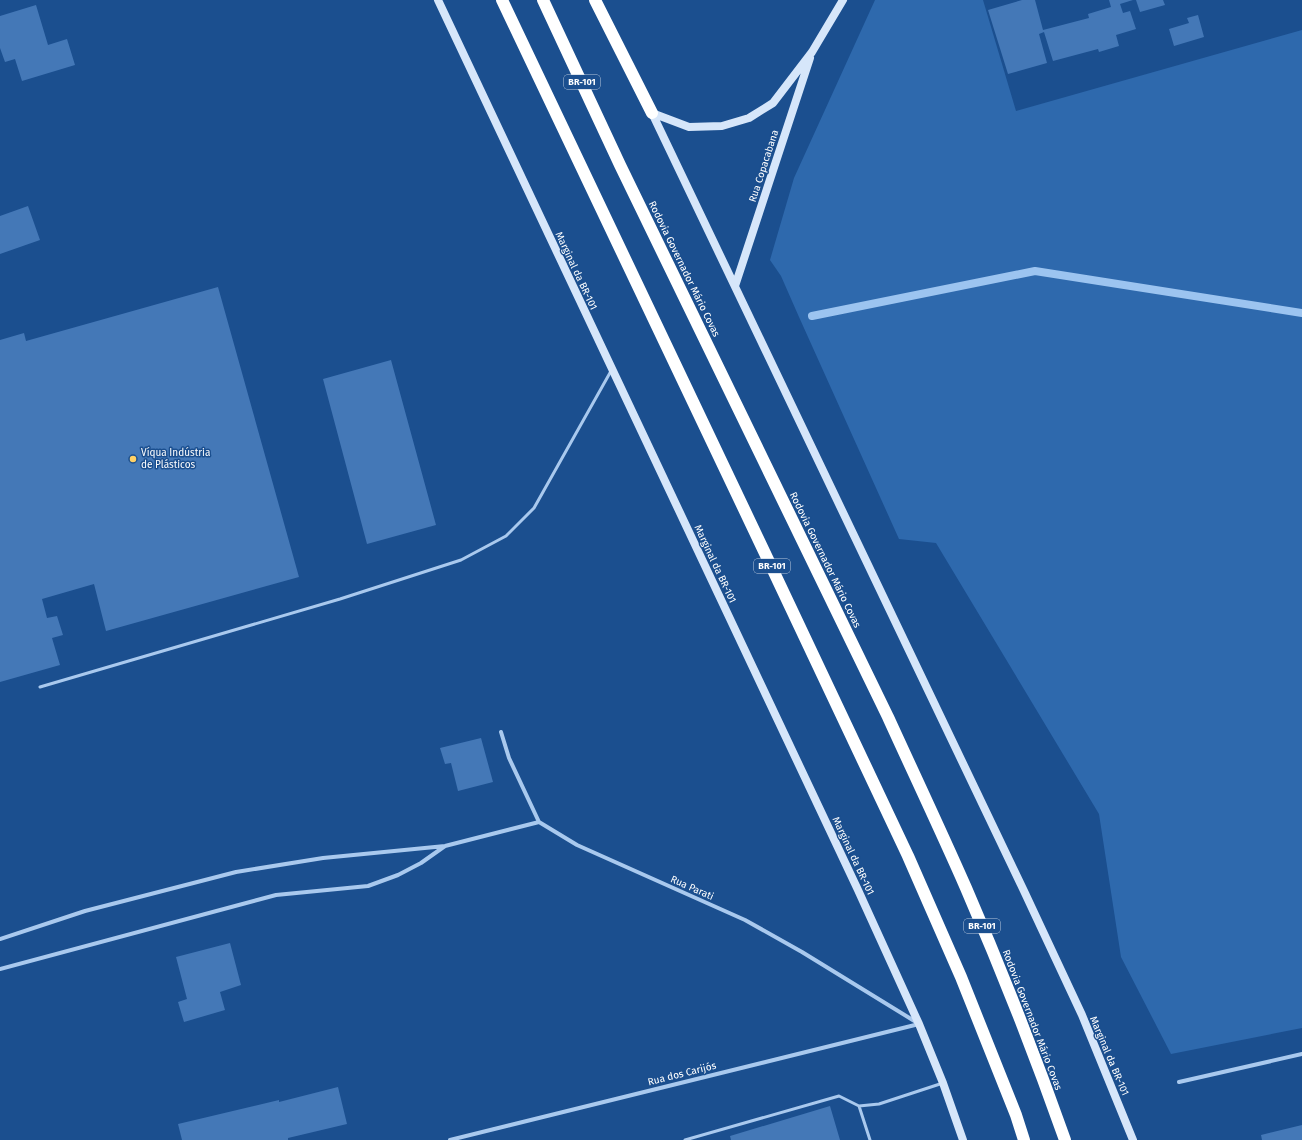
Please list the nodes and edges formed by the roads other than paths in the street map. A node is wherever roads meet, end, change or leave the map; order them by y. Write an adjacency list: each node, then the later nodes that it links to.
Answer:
1 (438, 0): 9 (main road, Marginal da BR-101)
2 (502, 0): 25 (highway, BR-101)
3 (543, 0): 26 (highway, Rodovia Governador Mário Covas / BR-101)
4 (595, 0): 7 (highway)
5 (843, 0): 6 (main road, Rua Copacabana)
6 (812, 52): 7 (main road, Rua Copacabana); 8 (main road, Rua Copacabana)
7 (652, 113): 8 (main road, Marginal da BR-101)
8 (735, 286): 27 (main road, Marginal da BR-101)
9 (612, 370): 10 (lane); 16 (main road, Marginal da BR-101)
10 (40, 687)
11 (501, 732): 12 (street)
12 (539, 822): 13 (street); 16 (street, Rua Parati)
13 (445, 846): 14 (street); 15 (street)
14 (0, 939)
15 (0, 969)
16 (918, 1024): 19 (main road, Marginal da BR-101); 21 (street, Rua dos Carijós)
17 (1302, 1054): 18 (street)
18 (1179, 1082)
19 (943, 1083): 20 (lane); 24 (main road, Marginal da BR-101)
20 (859, 1106): 22 (lane); 23 (lane)
21 (450, 1140)
22 (686, 1140)
23 (870, 1140)
24 (963, 1140)
25 (1024, 1140)
26 (1065, 1140)
27 (1133, 1140)

